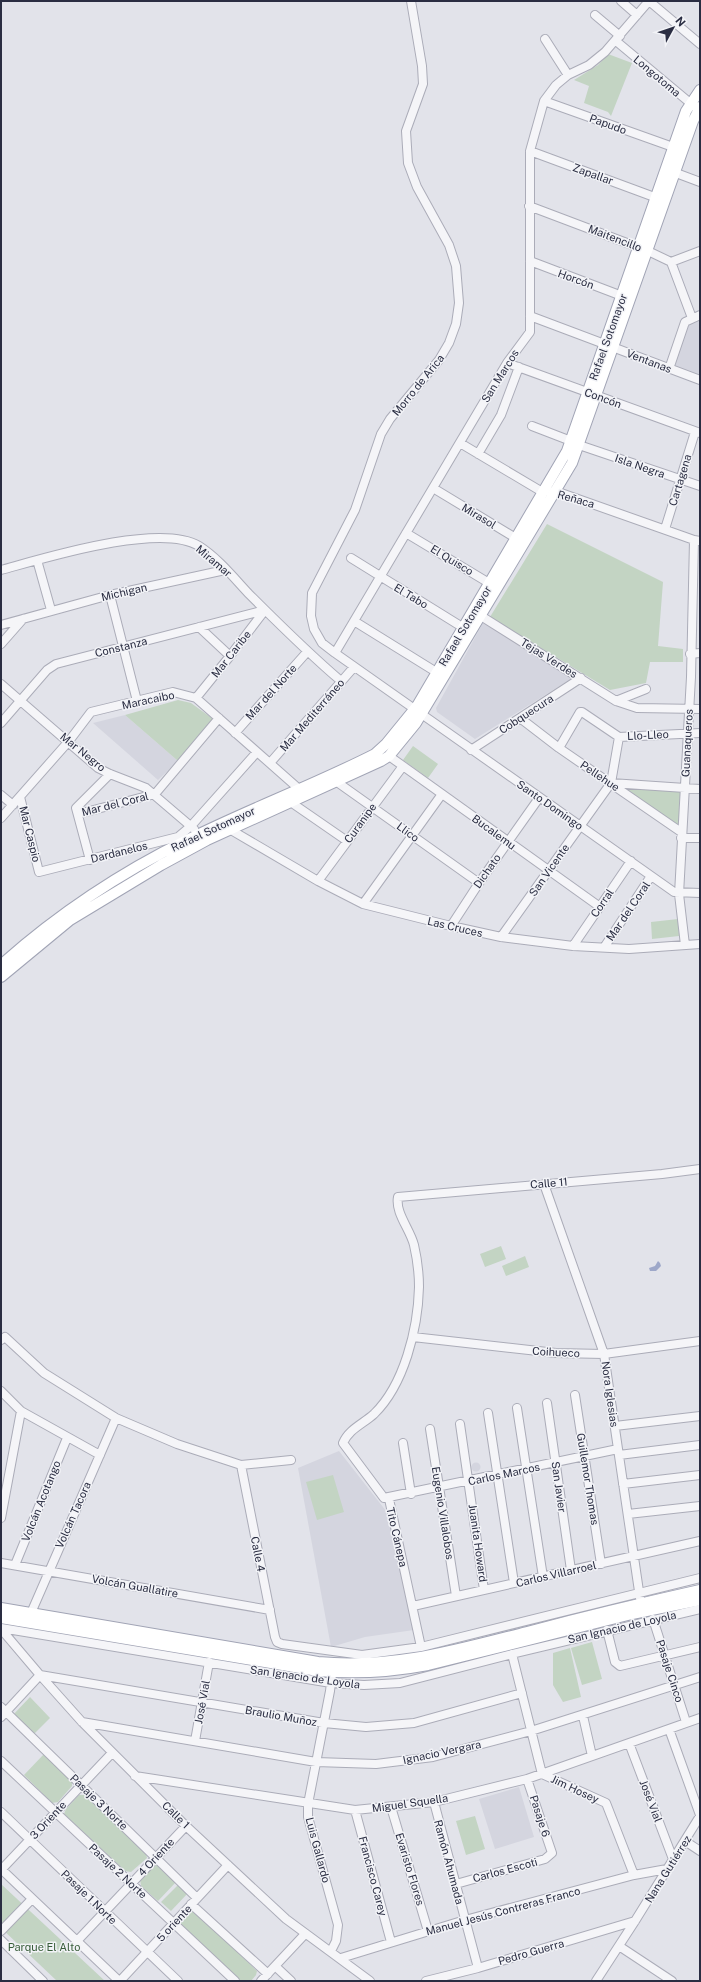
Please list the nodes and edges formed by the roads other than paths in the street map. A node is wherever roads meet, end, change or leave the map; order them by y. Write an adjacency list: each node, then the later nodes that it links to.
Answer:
1 (411, 1): 66 (street, Morro de Arica)
2 (621, 1): 5 (street)
3 (649, 1): 5 (street, San Marcos); 8 (street)
4 (595, 15): 7 (street, Longotoma)
5 (637, 15): 7 (street, San Marcos)
6 (545, 39): 9 (street)
7 (618, 39): 9 (street, San Marcos); 12 (street, Longotoma)
8 (700, 44)
9 (568, 75): 11 (street, San Marcos)
10 (700, 90): 12 (main road, Rafael Sotomayor)
11 (544, 101): 14 (street, Papudo); 15 (street, San Marcos)
12 (690, 103): 13 (street, Longotoma); 14 (main road, Rafael Sotomayor)
13 (699, 108): 16 (main road, Rafael Sotomayor)
14 (673, 147): 18 (main road, Rafael Sotomayor)
15 (530, 151): 18 (street, Zapallar); 19 (street, San Marcos)
16 (676, 173): 17 (street); 20 (main road, Rafael Sotomayor)
17 (700, 182)
18 (657, 198): 20 (main road, Rafael Sotomayor)
19 (529, 206): 20 (street, Maitencillo); 22 (street, San Marcos)
20 (644, 249): 23 (street, Maitencillo); 24 (main road, Rafael Sotomayor); 27 (main road, Rafael Sotomayor)
21 (700, 251): 23 (street)
22 (530, 261): 24 (street, Horcón); 25 (street, San Marcos)
23 (671, 262): 26 (street)
24 (622, 296): 27 (main road, Rafael Sotomayor)
25 (530, 316): 27 (street, Ventanas); 28 (street, San Marcos)
26 (696, 317): 30 (street)
27 (609, 346): 30 (street, Ventanas); 32 (main road, Rafael Sotomayor)
28 (507, 363): 29 (street, Concón); 35 (street, San Marcos)
29 (519, 367): 32 (street, Concón); 37 (street, San Marcos)
30 (669, 369): 31 (street, Ventanas)
31 (700, 380)
32 (592, 394): 34 (street, Concón); 36 (main road, Rafael Sotomayor)
33 (532, 426): 36 (street, Isla Negra)
34 (698, 432): 38 (street, Cartagena)
35 (460, 443): 37 (street, Reñaca); 40 (street, San Marcos)
36 (575, 443): 38 (street, Isla Negra); 41 (main road, Rafael Sotomayor); 42 (main road, Rafael Sotomayor)
37 (478, 454): 41 (street, Reñaca)
38 (680, 480): 39 (street, Isla Negra); 43 (street, Cartagena)
39 (700, 486)
40 (433, 488): 44 (street, San Marcos); 46 (street, Mirasol)
41 (545, 492): 42 (street, Reñaca); 46 (main road, Rafael Sotomayor)
42 (555, 492): 43 (street, Reñaca); 46 (main road, Rafael Sotomayor)
43 (665, 529): 45 (street, Reñaca)
44 (406, 532): 51 (street, San Marcos); 52 (street, El Quisco)
45 (697, 540): 54 (street, Guanaqueros)
46 (521, 541): 52 (main road, Rafael Sotomayor)
47 (351, 558): 51 (street, El Tabo)
48 (37, 560): 49 (street, Miramar); 50 (street, Miramar); 55 (street)
49 (1, 570)
50 (225, 570): 53 (street, Michigan); 56 (street, Miramar)
51 (380, 577): 59 (street, San Marcos); 62 (street, El Tabo)
52 (494, 586): 57 (main road, Rafael Sotomayor); 62 (main road, Rafael Sotomayor)
53 (110, 595): 55 (street, Michigan); 64 (street)
54 (696, 595): 68 (street, Guanaqueros)
55 (51, 610): 58 (street, Michigan)
56 (265, 610): 61 (street, Constanza); 65 (street, Miramar); 69 (street, Mar Caribe)
57 (481, 616): 62 (main road, Rafael Sotomayor); 72 (street, Tejas Verdes)
58 (24, 618): 60 (street, Michigan); 63 (street)
59 (354, 621): 66 (street, San Marcos); 71 (street)
60 (1, 625)
61 (199, 627): 64 (street, Constanza); 69 (street)
62 (467, 630): 71 (main road, Rafael Sotomayor)
63 (1, 644)
64 (123, 646): 77 (street, Constanza); 78 (street)
65 (307, 652): 73 (street, Miramar); 86 (street, Mar del Norte)
66 (335, 653): 70 (street, Morro de Arica)
67 (700, 653): 68 (street)
68 (690, 654): 80 (street, Guanaqueros)
69 (230, 656): 76 (street, Mar Caribe)
70 (354, 667): 73 (street, Mar Mediterráneo); 82 (street, Morro de Arica)
71 (441, 675): 82 (main road, Rafael Sotomayor)
72 (581, 678): 79 (street, Tejas Verdes); 84 (street, Cobquecura)
73 (342, 681): 95 (street, Mar Mediterráneo)
74 (1, 684): 77 (street, Mar Negro)
75 (646, 689): 79 (street)
76 (196, 698): 78 (street, Maracaibo); 83 (street, Maracaibo)
77 (20, 701): 85 (street, Constanza); 90 (street, Mar Negro)
78 (137, 701): 90 (street, Maracaibo)
79 (616, 701): 80 (street, Tejas Verdes)
80 (689, 708): 81 (street, Tejas Verdes); 87 (street, Guanaqueros)
81 (700, 708)
82 (418, 712): 92 (street, Santo Domingo); 94 (main road, Rafael Sotomayor); 102 (main road, Rafael Sotomayor)
83 (219, 718): 86 (street, Maracaibo); 103 (street, Mar del Coral)
84 (520, 718): 91 (street, Pellehue); 92 (street, Cobquecura)
85 (1, 723)
86 (235, 733): 93 (street, Maracaibo)
87 (688, 733): 88 (street, Llo-Lleo); 89 (street, Llo-Lleo); 100 (street, Guanaqueros)
88 (700, 734)
89 (619, 737): 91 (street, Llo-Lleo); 99 (street, San Vicente)
90 (69, 741): 97 (street, Mar Negro); 106 (street, Maracaibo)
91 (559, 748): 99 (street, Pellehue)
92 (471, 750): 107 (street, Santo Domingo)
93 (257, 752): 95 (street, Maracaibo); 113 (street, Dardanelos)
94 (389, 756): 96 (street, Bucalemu); 98 (main road, Rafael Sotomayor)
95 (270, 763): 102 (street, Maracaibo)
96 (402, 766): 104 (street, Bucalemu); 110 (street, Curanipe)
97 (110, 774): 103 (street, Mar Negro); 111 (street, Mar del Coral)
98 (337, 782): 102 (main road, Rafael Sotomayor); 110 (street, Llico)
99 (611, 783): 100 (street); 114 (street, San Vicente); 116 (street, Pellehue)
100 (684, 789): 101 (street); 116 (street, Guanaqueros)
101 (700, 789)
102 (301, 793): 108 (main road, Rafael Sotomayor); 118 (main road, Rafael Sotomayor)
103 (155, 794): 111 (street, Mar del Coral); 113 (street, Mar Negro)
104 (442, 794): 117 (street); 121 (street, Bucalemu)
105 (1, 795): 109 (street, Mar Caspio)
106 (20, 797): 109 (street, Maracaibo); 125 (street, Mar Caspio)
107 (539, 798): 114 (street, Santo Domingo); 121 (street, Dichato)
108 (292, 802): 115 (main road, Rafael Sotomayor); 120 (street)
109 (13, 805): 112 (street, Maracaibo)
110 (372, 807): 117 (street, Llico); 120 (street, Curanipe)
111 (78, 814): 122 (street)
112 (1, 818)
113 (191, 826): 118 (street, Mar Negro); 122 (street, Dardanelos)
114 (580, 826): 123 (street, Santo Domingo); 124 (street, San Vicente)
115 (231, 830): 118 (main road, Rafael Sotomayor); 127 (street, Las Cruces)
116 (681, 835): 119 (street); 130 (street, Guanaqueros)
117 (412, 836): 128 (street, Llico); 131 (street)
118 (204, 837): 139 (main road, Rafael Sotomayor); 140 (main road, Rafael Sotomayor)
119 (700, 838)
120 (347, 841): 127 (street, Curanipe)
121 (508, 842): 124 (street, Bucalemu); 128 (street, Dichato)
122 (90, 860): 125 (street, Dardanelos)
123 (631, 861): 126 (street, Santo Domingo); 132 (street, Corral)
124 (549, 871): 132 (street, Bucalemu); 134 (street, San Vicente)
125 (39, 872)
126 (651, 876): 130 (street, Santo Domingo); 138 (street, Mar del Coral)
127 (318, 881): 131 (street, Las Cruces)
128 (479, 883): 133 (street, Dichato)
129 (700, 893): 130 (street)
130 (679, 894): 136 (street, Guanaqueros)
131 (363, 904): 133 (street, Las Cruces)
132 (600, 907): 137 (street, Corral)
133 (451, 926): 134 (street, Las Cruces)
134 (501, 937): 137 (street, Las Cruces)
135 (700, 944): 136 (street, Las Cruces)
136 (685, 945): 138 (street, Las Cruces)
137 (573, 946): 138 (street, Las Cruces)
138 (604, 946)
139 (1, 965)
140 (1, 977)
141 (700, 1169): 142 (street, Calle 11)
142 (544, 1184): 143 (street, Calle 11); 146 (street, Nora Iglesias)
143 (413, 1336): 146 (street, Coihueco); 174 (street, Tito Cánepa)
144 (1, 1340): 154 (street)
145 (700, 1341): 146 (street, Coihueco)
146 (604, 1354): 156 (street, Nora Iglesias)
147 (1, 1391): 151 (street)
148 (575, 1395): 163 (street, Guillemor Thomas)
149 (547, 1403): 165 (street, San Javier)
150 (517, 1408): 167 (street)
151 (21, 1411): 158 (street); 177 (street)
152 (488, 1413): 168 (street)
153 (700, 1416): 156 (street)
154 (116, 1418): 162 (street, Volcán Tacora); 166 (street)
155 (460, 1424): 170 (street, Juanita Howard)
156 (615, 1426): 161 (street, Nora Iglesias)
157 (430, 1429): 172 (street, Eugenio Villalobos)
158 (67, 1438): 162 (street); 182 (street, Volcán Acotango)
159 (403, 1443): 173 (street)
160 (700, 1445): 161 (street, Carlos Marcos)
161 (619, 1452): 163 (street, Carlos Marcos); 171 (street, Nora Iglesias)
162 (100, 1455): 183 (street, Volcán Tacora)
163 (585, 1456): 165 (street, Carlos Marcos); 181 (street, Guillemor Thomas)
164 (291, 1460): 166 (street)
165 (556, 1462): 167 (street, Carlos Marcos); 184 (street, San Javier)
166 (241, 1465): 196 (street, Calle 4)
167 (526, 1469): 168 (street, Carlos Marcos); 185 (street)
168 (497, 1475): 170 (street, Carlos Marcos); 187 (street)
169 (700, 1475): 171 (street)
170 (469, 1481): 172 (street, Carlos Marcos); 188 (street, Juanita Howard)
171 (623, 1484): 176 (street, Nora Iglesias)
172 (439, 1488): 173 (street, Carlos Marcos); 190 (street, Eugenio Villalobos)
173 (411, 1494): 174 (street, Carlos Marcos)
174 (389, 1498): 193 (street, Tito Cánepa)
175 (700, 1506): 176 (street)
176 (628, 1514): 179 (street, Nora Iglesias)
177 (1, 1518)
178 (700, 1541): 179 (street, Carlos Villarroel)
179 (634, 1556): 181 (street, Carlos Villarroel); 192 (street, Nora Iglesias)
180 (1, 1563): 182 (street, Volcán Guallatire)
181 (601, 1564): 184 (street, Carlos Villarroel)
182 (16, 1565): 183 (street, Volcán Guallatire)
183 (50, 1570): 196 (street, Volcán Guallatire); 197 (street, Volcán Tacora)
184 (571, 1570): 185 (street, Carlos Villarroel)
185 (543, 1577): 187 (street, Carlos Villarroel)
186 (700, 1578): 192 (street, San Ignacio de Loyola)
187 (514, 1583): 188 (street, Carlos Villarroel)
188 (484, 1590): 190 (street, Carlos Villarroel)
189 (700, 1590): 192 (main road, San Ignacio de Loyola)
190 (456, 1596): 193 (street, Carlos Villarroel)
191 (700, 1600): 192 (main road, San Ignacio de Loyola)
192 (641, 1603): 203 (street, San Ignacio de Loyola); 209 (main road, San Ignacio de Loyola)
193 (413, 1606): 203 (street, Tito Cánepa)
194 (1, 1608): 197 (main road, San Ignacio de Loyola)
195 (700, 1609): 199 (street, San Ignacio de Loyola)
196 (270, 1610): 202 (street, Calle 4)
197 (31, 1613): 209 (main road, San Ignacio de Loyola)
198 (1, 1618): 209 (main road, San Ignacio de Loyola)
199 (654, 1619): 201 (street, San Ignacio de Loyola); 207 (street, Pasaje Cinco)
200 (1, 1628): 208 (street, San Ignacio de Loyola); 210 (street, Calle 1)
201 (607, 1630): 206 (street, San Ignacio de Loyola); 207 (street)
202 (277, 1642): 205 (street, San Ignacio de Loyola)
203 (421, 1647): 205 (street, San Ignacio de Loyola)
204 (700, 1647): 207 (street)
205 (334, 1653): 209 (street, Luis Gallardo)
206 (512, 1654): 209 (street, San Ignacio de Loyola); 213 (street, Jim Hosey)
207 (665, 1656): 212 (street, Pasaje Cinco)
208 (209, 1662): 209 (street, San Ignacio de Loyola); 214 (street, José Vial)
209 (332, 1673): 220 (street, Luis Gallardo)
210 (40, 1675): 214 (street, Braulio Muñoz); 215 (street); 218 (street, Calle 1)
211 (700, 1677): 212 (street, Ignacio Vergara)
212 (674, 1685): 216 (street, Ignacio Vergara); 219 (street, Pasaje Cinco)
213 (522, 1693): 220 (street, Braulio Muñoz); 222 (street, Jim Hosey)
214 (202, 1702): 220 (street, Braulio Muñoz); 223 (street, José Vial)
215 (3, 1712): 232 (street, Pasaje 3 Norte)
216 (583, 1716): 222 (street, Ignacio Vergara); 226 (street)
217 (700, 1718): 219 (street, Miguel Squella)
218 (82, 1722): 223 (street, Ignacio Vergara); 225 (street, Calle 1)
219 (686, 1722): 221 (street, Miguel Squella)
220 (324, 1723): 228 (street, Luis Gallardo)
221 (669, 1729): 224 (street, Miguel Squella); 239 (street)
222 (531, 1731): 228 (street, Ignacio Vergara); 229 (street, Jim Hosey)
223 (195, 1741): 228 (street, Ignacio Vergara)
224 (629, 1743): 226 (street, Miguel Squella); 246 (street, José Vial)
225 (112, 1753): 230 (street, Calle 1); 232 (street, 3 Oriente)
226 (592, 1756): 229 (street, Miguel Squella)
227 (1, 1761): 238 (street, Pasaje 2 Norte)
228 (316, 1762): 234 (street, Luis Gallardo)
229 (542, 1774): 231 (street, Miguel Squella); 250 (street, Jim Hosey)
230 (135, 1776): 234 (street, Miguel Squella); 240 (street, Calle 1)
231 (527, 1778): 233 (street, Miguel Squella); 244 (street, Pasaje 6)
232 (81, 1785): 238 (street, 3 Oriente); 245 (street, Pasaje 3 Norte)
233 (434, 1802): 235 (street, Miguel Squella); 252 (street, Ramón Ahumada)
234 (308, 1804): 236 (street, Miguel Squella); 267 (street, Luis Gallardo)
235 (391, 1807): 236 (street, Miguel Squella); 261 (street, Evaristo Flores)
236 (355, 1810): 265 (street, Francisco Carey)
237 (1, 1812): 241 (street, Pasaje 1 Norte)
238 (55, 1812): 241 (street, 3 Oriente); 251 (street, Pasaje 2 Norte)
239 (700, 1815): 242 (street, Nana Gutiérrez)
240 (186, 1826): 245 (street, 4 Oriente); 247 (street, Calle 1)
241 (30, 1840): 248 (street, 3 Oriente); 256 (street, Pasaje 1 Norte)
242 (685, 1841): 243 (street); 246 (street, Nana Gutiérrez)
243 (700, 1851)
244 (552, 1853): 252 (street, Carlos Escoti)
245 (156, 1857): 251 (street, 4 Oriente); 253 (street, Pasaje 3 Norte)
246 (673, 1859): 249 (street, Nana Gutiérrez)
247 (228, 1865): 253 (street, 5 oriente); 262 (street, Calle 1)
248 (1, 1869): 254 (street)
249 (667, 1869): 250 (street, Manuel Jesús Contreras Franco); 258 (street, Nana Gutiérrez)
250 (634, 1875): 257 (street, Manuel Jesús Contreras Franco)
251 (131, 1884): 256 (street, 4 Oriente); 259 (street, Pasaje 2 Norte)
252 (456, 1884): 257 (street, Ramón Ahumada)
253 (197, 1898): 255 (street, 5 oriente)
254 (32, 1899): 260 (street); 264 (street)
255 (191, 1904): 259 (street, 5 oriente); 272 (street)
256 (105, 1911): 264 (street, 4 Oriente); 268 (street, Pasaje 1 Norte)
257 (465, 1920): 261 (street, Manuel Jesús Contreras Franco); 271 (street, Ramón Ahumada)
258 (635, 1921): 266 (street, Nana Gutiérrez); 271 (street, Pedro Guerra)
259 (173, 1923): 268 (street, 5 oriente); 276 (street, Pasaje 2 Norte)
260 (1, 1931)
261 (428, 1931): 265 (street, Manuel Jesús Contreras Franco)
262 (305, 1934): 267 (street, Calle 1); 270 (street)
263 (1, 1940): 273 (street)
264 (77, 1941): 274 (street)
265 (391, 1942): 269 (street, Manuel Jesús Contreras Franco)
266 (619, 1946): 281 (street, Nana Gutiérrez); 282 (street)
267 (331, 1951): 269 (street, Calle 1)
268 (147, 1952): 274 (street, 5 oriente); 275 (street, Pasaje 1 Norte)
269 (341, 1958): 279 (street, Calle 1)
270 (275, 1966): 272 (street); 278 (street)
271 (478, 1968): 280 (street, Pedro Guerra)
272 (268, 1974): 277 (street)
273 (43, 1981)
274 (120, 1981)
275 (178, 1981)
276 (235, 1981)
277 (261, 1981)
278 (291, 1981)
279 (370, 1981)
280 (426, 1981)
281 (596, 1981)
282 (672, 1981)

